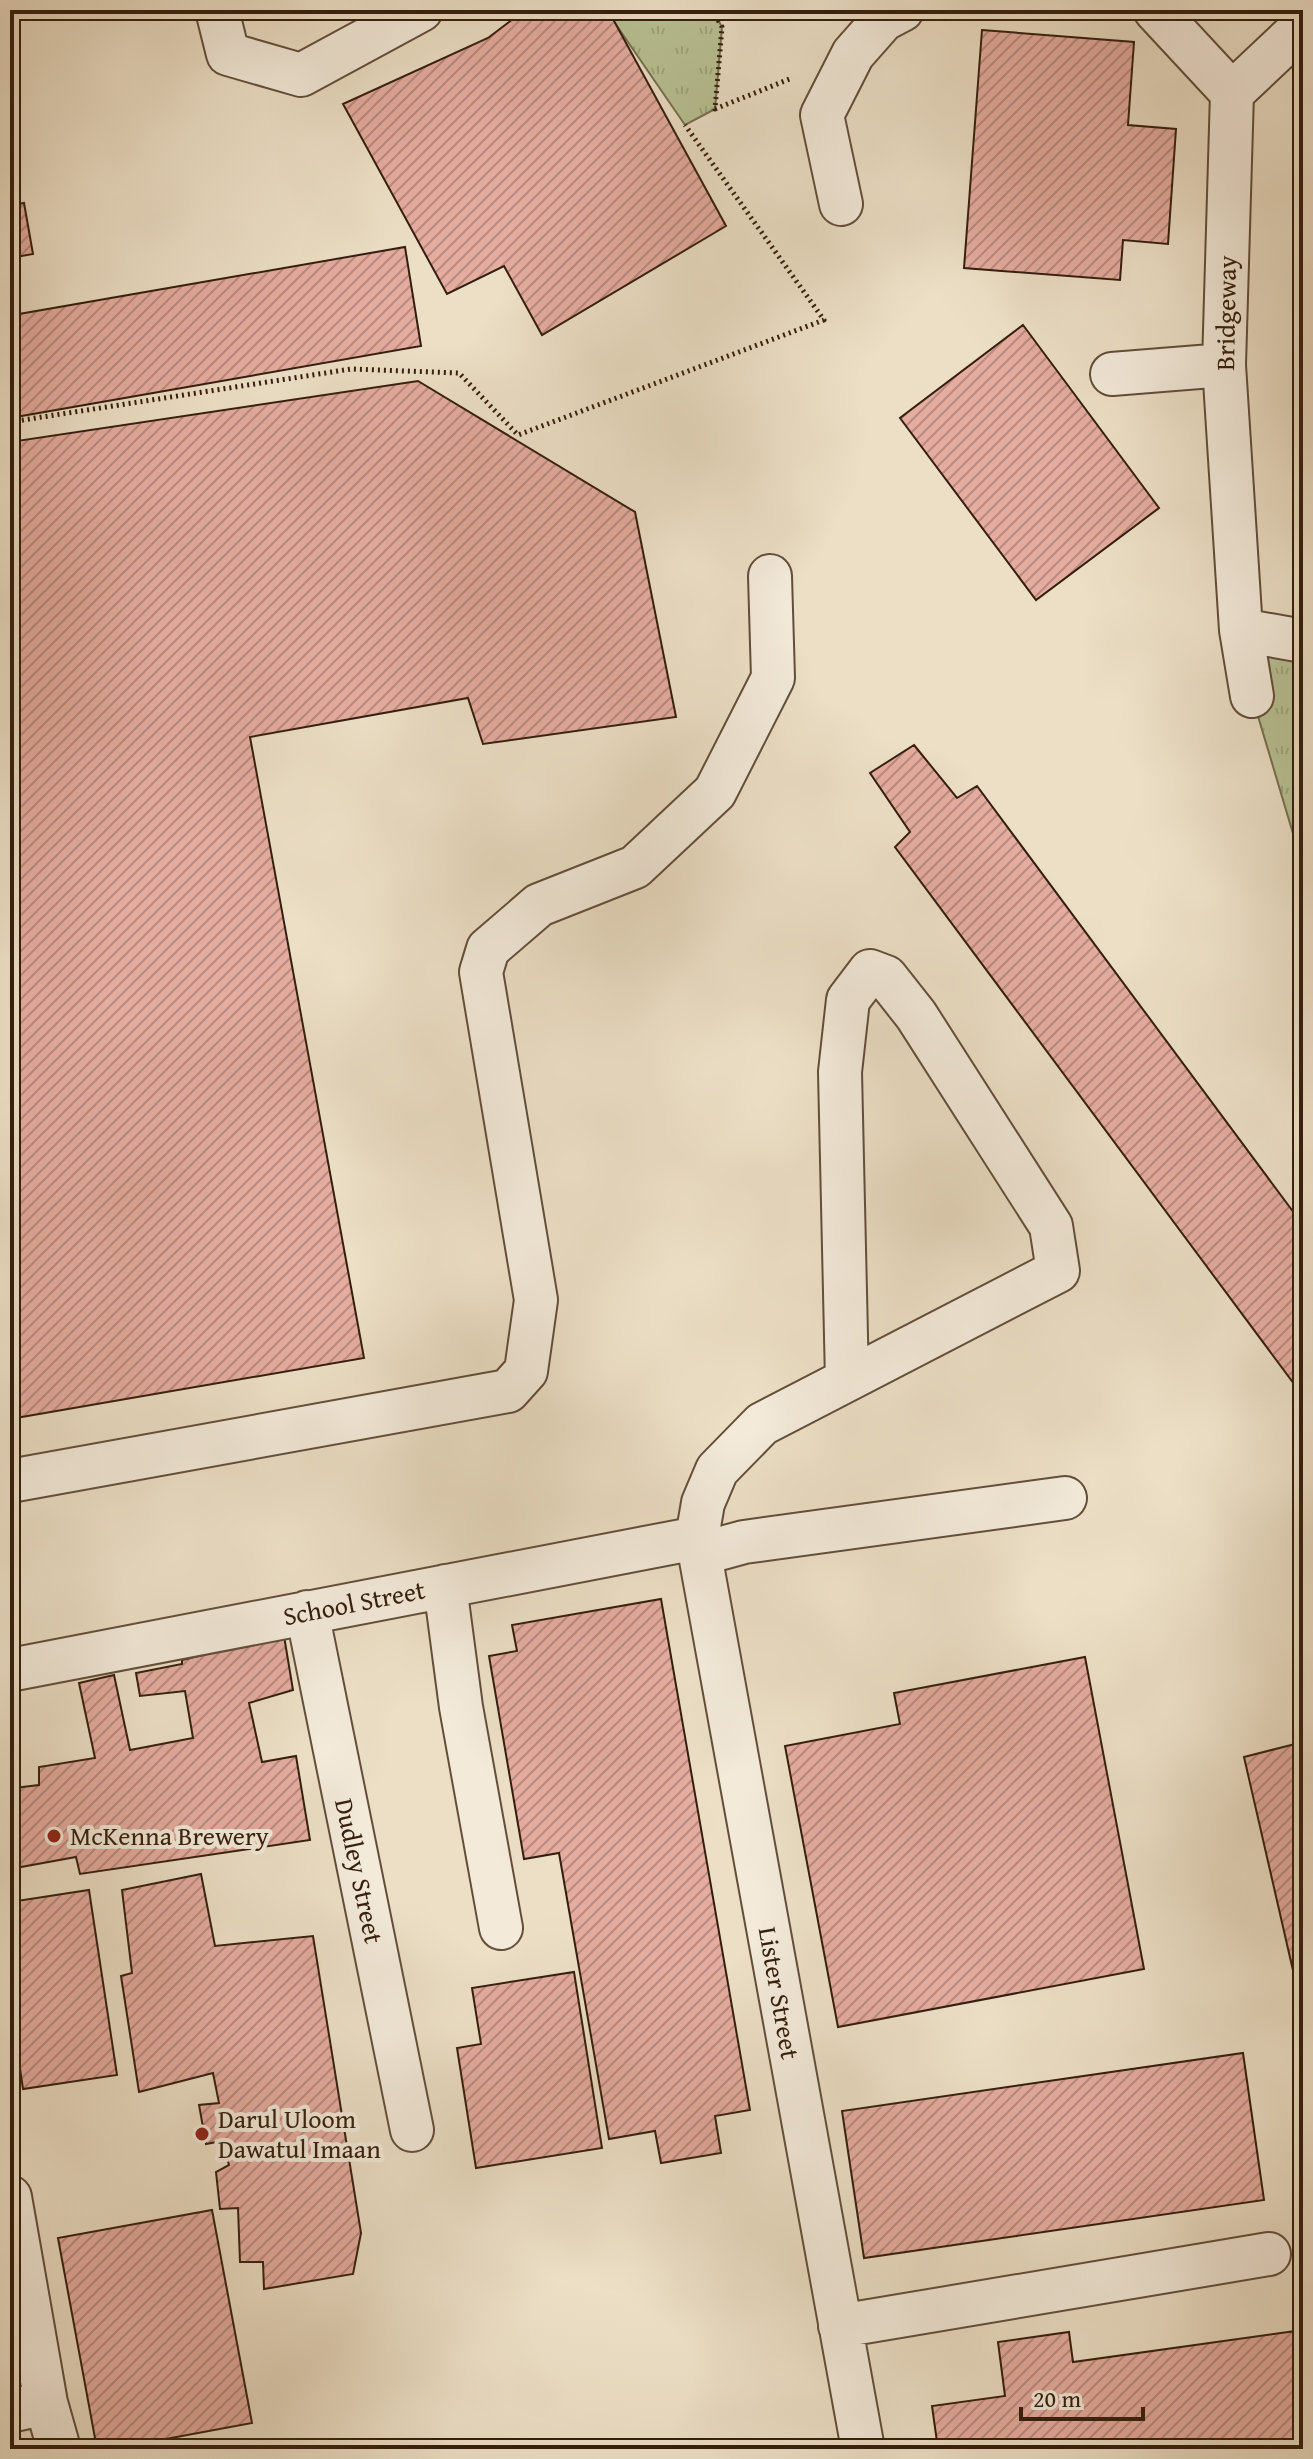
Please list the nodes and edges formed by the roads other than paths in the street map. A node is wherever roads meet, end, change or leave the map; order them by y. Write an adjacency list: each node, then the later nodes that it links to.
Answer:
1 (217, 10): 2 (street)
2 (421, 10)
3 (902, 10): 7 (street)
4 (1155, 10): 6 (street)
5 (1303, 26): 6 (street)
6 (1232, 93): 8 (street, Bridgeway)
7 (841, 204)
8 (1224, 365): 9 (street); 11 (street, Bridgeway)
9 (1112, 374)
10 (770, 576): 15 (street)
11 (1241, 630): 12 (street); 13 (street, Bridgeway)
12 (1303, 641)
13 (1252, 696)
14 (847, 1380): 14 (street); 17 (street)
15 (10, 1481)
16 (1065, 1498): 17 (street, School Street)
17 (699, 1546): 18 (street, School Street); 25 (street, Lister Street)
18 (445, 1586): 19 (street, School Street); 21 (street)
19 (307, 1612): 20 (street, School Street); 22 (street, Dudley Street)
20 (10, 1670)
21 (501, 1928)
22 (412, 2130)
23 (10, 2197): 26 (street)
24 (1269, 2254): 25 (street)
25 (840, 2326): 28 (street, Lister Street)
26 (28, 2407): 27 (street)
27 (59, 2449)
28 (863, 2449)

